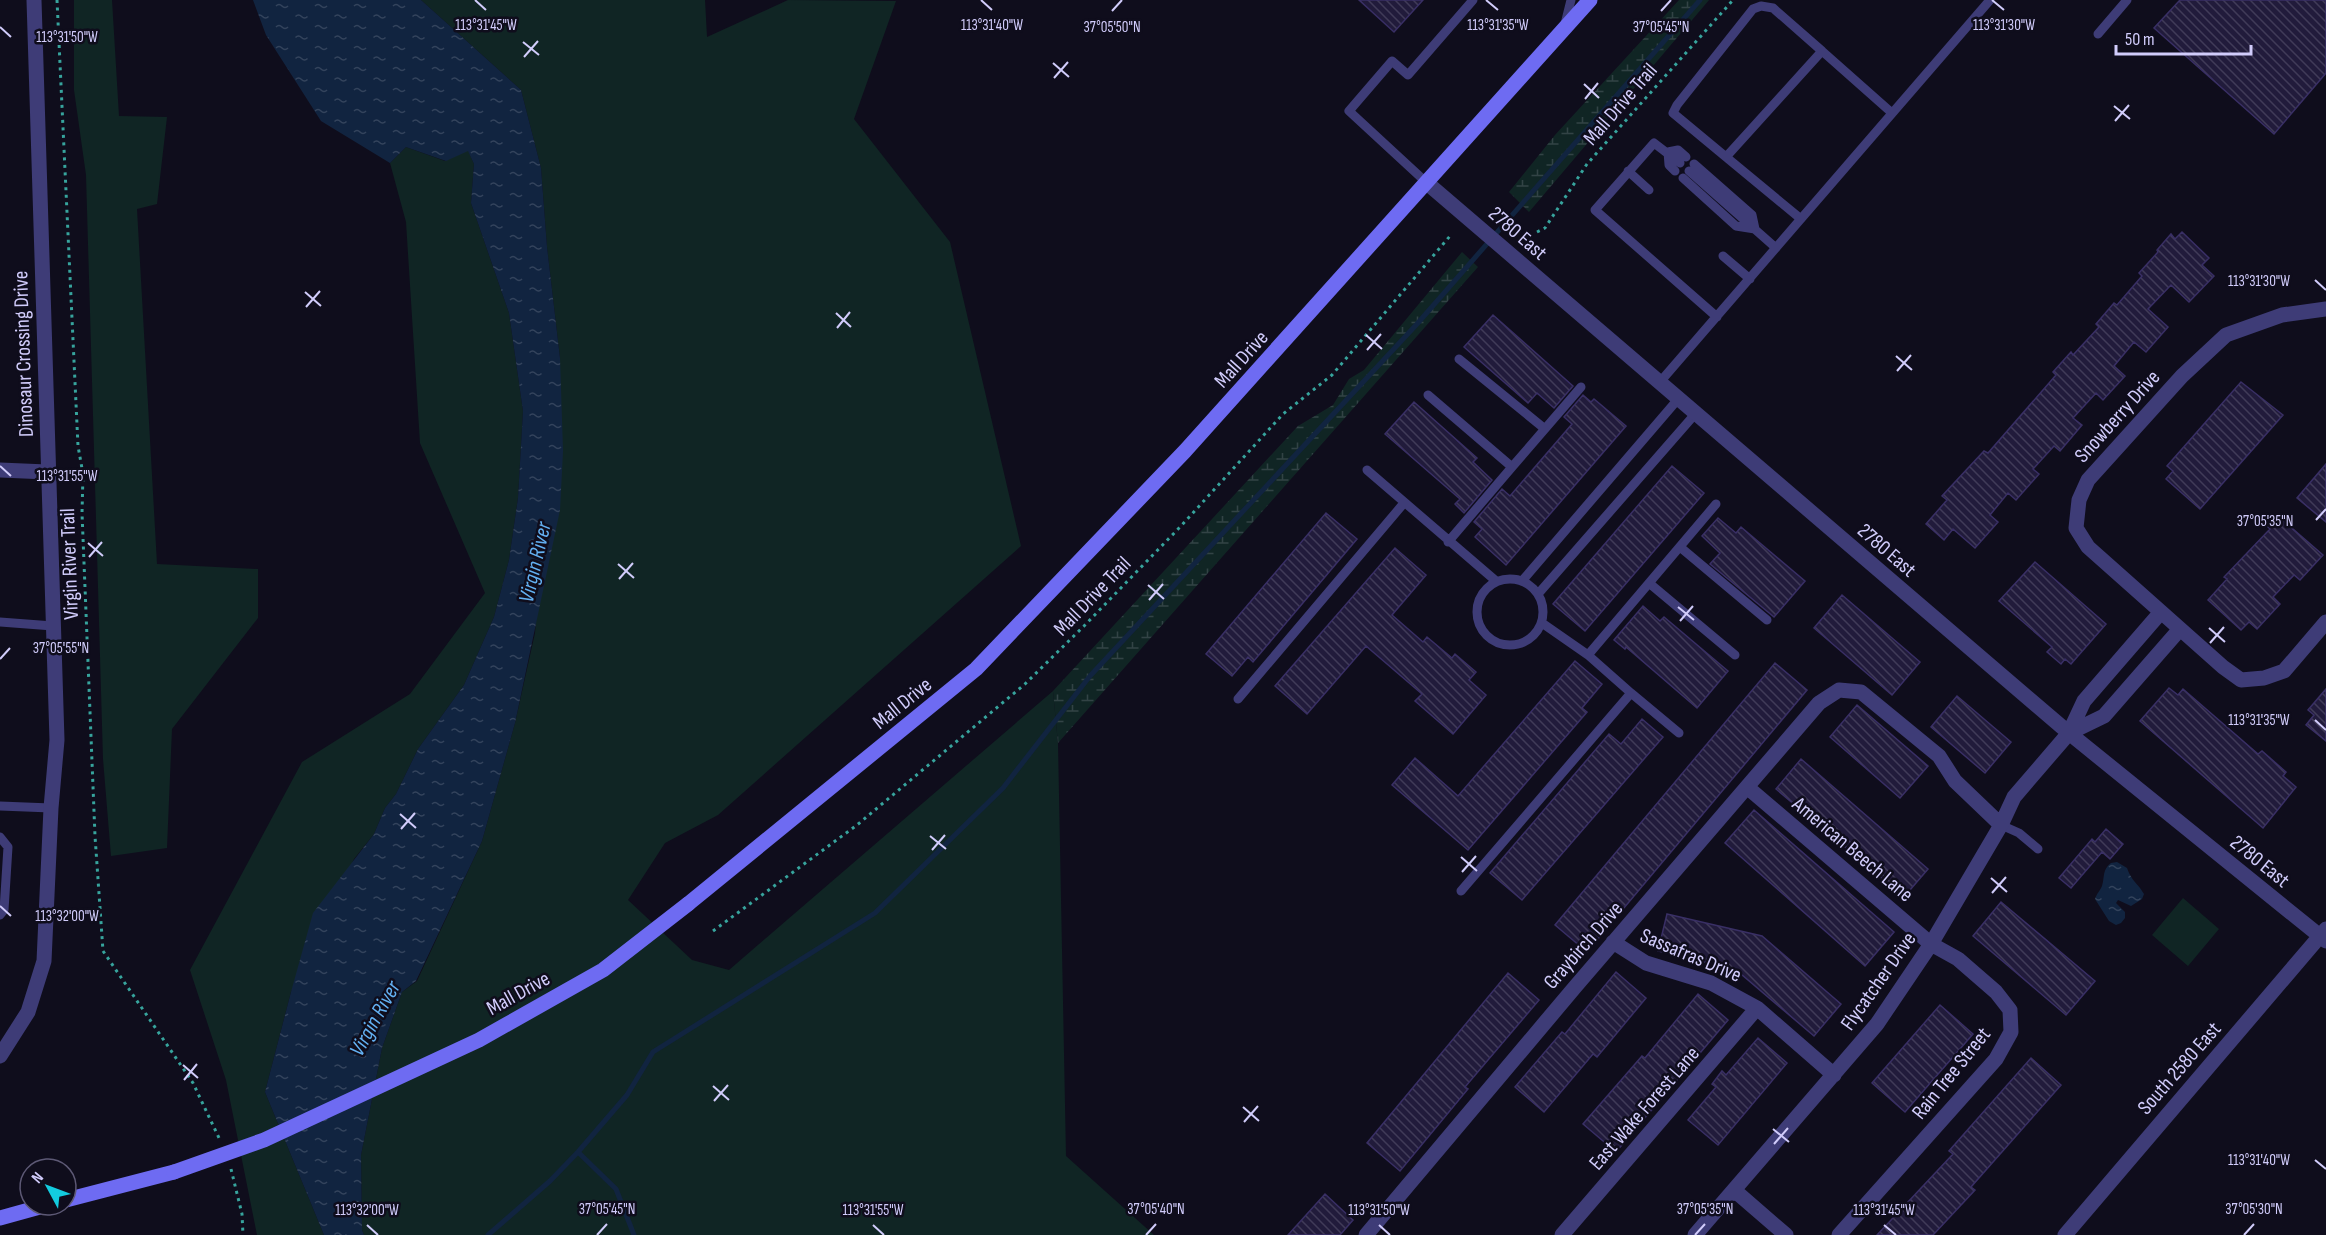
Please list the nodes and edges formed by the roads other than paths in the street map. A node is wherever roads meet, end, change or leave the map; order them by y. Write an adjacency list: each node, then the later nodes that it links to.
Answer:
1 (34, 0): 33 (street, Dinosaur Crossing Drive)
2 (1473, 0): 14 (lane)
3 (1571, 0): 7 (lane)
4 (1590, 0): 7 (main road, Mall Drive)
5 (1990, 0): 10 (lane)
6 (2127, 0): 8 (lane)
7 (1563, 31): 14 (main road, Mall Drive)
8 (2098, 34)
9 (1822, 51): 10 (lane); 11 (lane); 11 (lane)
10 (1892, 113): 16 (lane)
11 (1726, 157): 16 (lane)
12 (1680, 163): 13 (lane)
13 (1628, 171): 15 (lane); 22 (lane)
14 (1427, 183): 24 (street, 2780 East); 70 (main road, Mall Drive, bridge)
15 (1648, 190)
16 (1801, 219): 18 (lane)
17 (1755, 229): 17 (lane); 18 (lane)
18 (1776, 248): 20 (lane)
19 (1723, 256): 20 (lane)
20 (1749, 279): 22 (lane)
21 (2326, 309): 42 (street, Snowberry Drive)
22 (1717, 317): 24 (lane)
23 (1459, 359): 29 (lane)
24 (1660, 382): 27 (street, 2780 East)
25 (1581, 387): 29 (lane)
26 (1428, 395): 30 (lane)
27 (1678, 398): 28 (street, 2780 East); 39 (lane)
28 (1696, 413): 41 (lane); 54 (street, 2780 East)
29 (1545, 429): 30 (lane)
30 (1512, 467): 36 (lane)
31 (0, 470): 33 (street)
32 (1367, 470): 34 (lane)
33 (47, 472): 47 (street, Dinosaur Crossing Drive)
34 (1404, 503): 36 (lane); 52 (lane)
35 (1716, 504): 37 (lane)
36 (1448, 542): 38 (lane)
37 (1680, 547): 40 (lane); 43 (lane)
38 (1496, 581): 39 (lane); 46 (lane)
39 (1522, 581): 41 (lane)
40 (1649, 583): 49 (lane); 50 (lane)
41 (1538, 594): 46 (lane)
42 (2161, 612): 48 (street, Snowberry Drive); 54 (street, Flycatcher Drive)
43 (1767, 620)
44 (0, 622): 47 (lane)
45 (2326, 622): 48 (street, Snowberry Drive)
46 (1542, 623): 50 (lane)
47 (53, 626): 57 (street, Dinosaur Crossing Drive)
48 (2180, 628): 54 (street, Flycatcher Drive)
49 (1735, 654)
50 (1587, 655): 51 (lane)
51 (1631, 693): 53 (lane); 61 (lane)
52 (1238, 699)
53 (1679, 733)
54 (2069, 734): 58 (street, Flycatcher Drive); 63 (street, 2780 East)
55 (1747, 787): 58 (street, Graybirch Drive); 64 (street, Graybirch Drive); 65 (street, American Beech Lane)
56 (0, 806): 57 (lane)
57 (51, 808): 67 (street, Dinosaur Crossing Drive)
58 (2001, 825): 60 (lane); 65 (street, Flycatcher Drive)
59 (0, 837): 62 (lane)
60 (2038, 849)
61 (1461, 891)
62 (0, 915)
63 (2324, 936): 78 (street, South 2580 East)
64 (1613, 942): 66 (street, Sassafras Drive); 73 (street, Graybirch Drive)
65 (1931, 944): 68 (street, Flycatcher Drive); 77 (street, Rain Tree Street)
66 (1757, 1008): 68 (street, Sassafras Drive); 74 (street, East Wake Forest Lane)
67 (0, 1055)
68 (1834, 1075): 69 (street, Flycatcher Drive)
69 (1734, 1190): 75 (street, Flycatcher Drive); 76 (street)
70 (78, 1197)
71 (18, 1213): 72 (main road)
72 (0, 1218)
73 (1366, 1235)
74 (1562, 1235)
75 (1695, 1235)
76 (1786, 1235)
77 (1839, 1235)
78 (2065, 1235)

